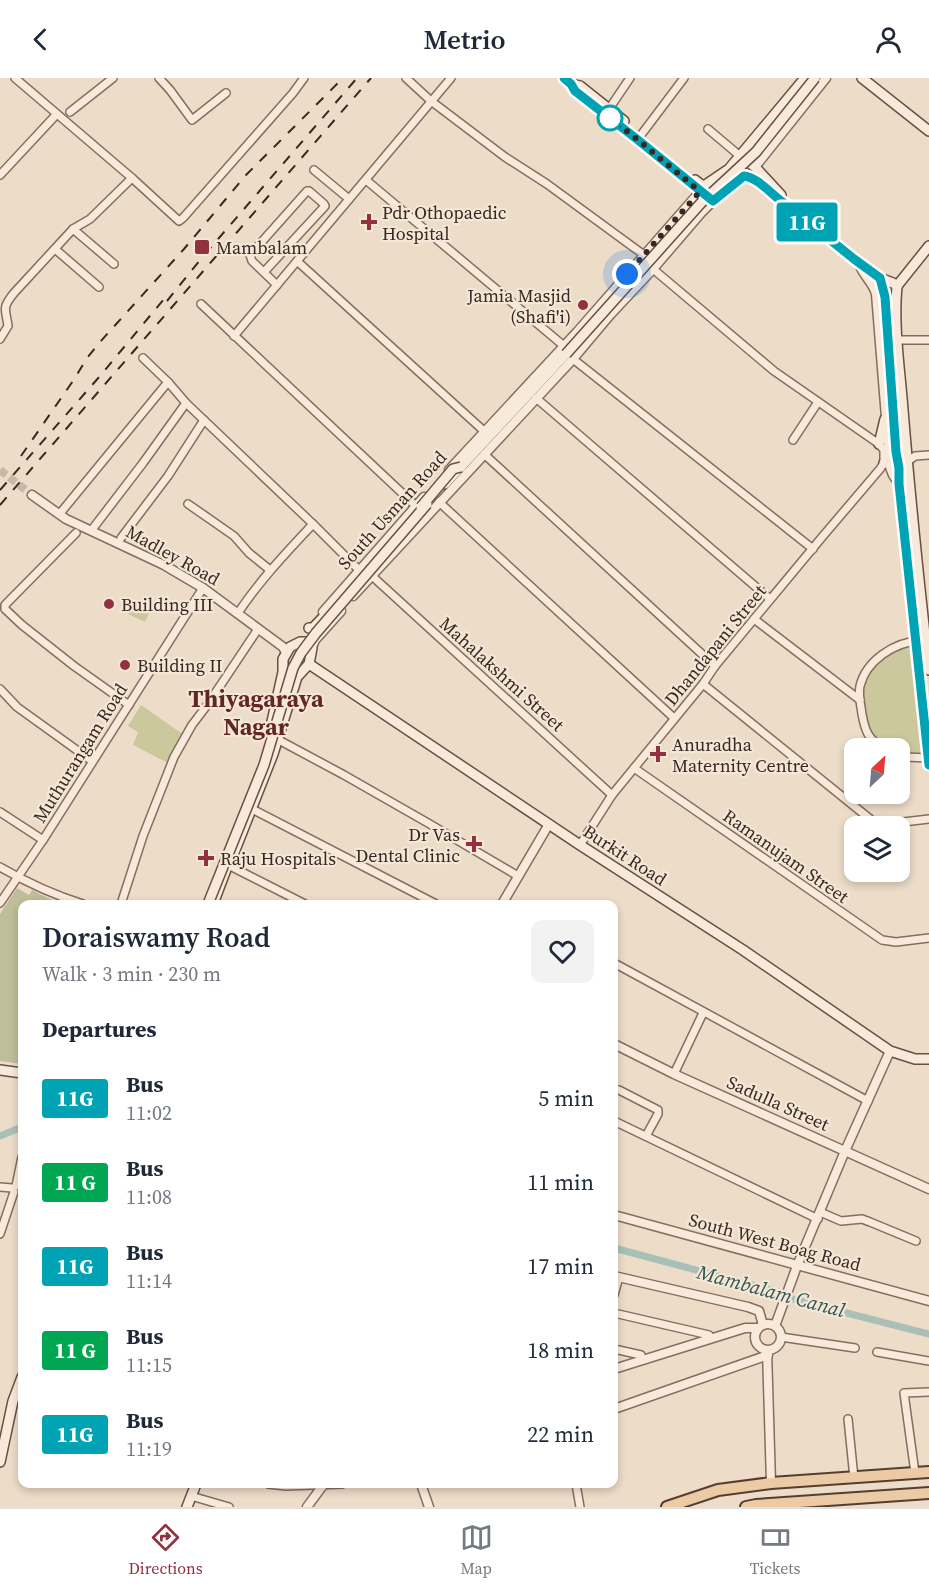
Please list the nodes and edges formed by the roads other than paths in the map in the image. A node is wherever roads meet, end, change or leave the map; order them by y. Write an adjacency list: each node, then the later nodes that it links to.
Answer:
1 (15, 78): 26 (street)
2 (113, 78): 17 (street)
3 (159, 78): 14 (street)
4 (304, 78): 26 (street)
5 (406, 78): 15 (street)
6 (451, 78): 15 (street)
7 (630, 78): 16 (street)
8 (684, 78): 21 (street)
9 (805, 78): 22 (main road)
10 (815, 78): 50 (main road, bridge)
11 (826, 78): 23 (street)
12 (862, 78): 20 (main road)
13 (568, 81): 16 (main road); 21 (main road)
14 (226, 93)
15 (431, 101): 27 (street); 35 (street)
16 (609, 109): 21 (main road)
17 (70, 112)
18 (55, 116): 25 (street)
19 (708, 129): 22 (street)
20 (929, 131)
21 (640, 137): 22 (main road); 28 (main road)
22 (740, 156): 23 (main road)
23 (755, 167): 31 (main road)
24 (314, 170): 29 (street)
25 (0, 175)
26 (132, 178): 32 (street)
27 (366, 180): 29 (street); 51 (street)
28 (697, 189): 30 (main road); 35 (street, South Usman Road)
29 (349, 199): 36 (street)
30 (713, 201): 31 (main road); 39 (street, South Usman Road)
31 (787, 205): 37 (main road)
32 (73, 229): 34 (street); 38 (street)
33 (929, 246): 43 (main road)
34 (56, 249): 44 (street); 47 (street)
35 (644, 255): 39 (street); 51 (street, South Usman Road)
36 (297, 261): 42 (street); 59 (street)
37 (859, 263): 41 (main road); 57 (street)
38 (114, 264)
39 (653, 269): 51 (street, South Usman Road); 55 (street)
40 (264, 272): 40 (street); 42 (street)
41 (880, 278): 43 (main road); 65 (main road)
42 (277, 285): 46 (street)
43 (897, 286): 48 (main road)
44 (99, 287)
45 (201, 304): 46 (street)
46 (234, 336): 70 (street)
47 (0, 339)
48 (898, 340): 49 (street); 65 (main road)
49 (929, 340)
50 (576, 344): 51 (main road, bridge); 61 (main road)
51 (568, 353): 54 (street, South Usman Road); 59 (street, South Usman Road); 66 (main road); 77 (street)
52 (143, 358): 53 (street)
53 (168, 382): 56 (street); 71 (street)
54 (536, 398): 61 (street, South Usman Road); 82 (street)
55 (818, 402): 60 (street); 62 (street)
56 (186, 403): 58 (street); 74 (street)
57 (885, 419): 62 (main road); 65 (street)
58 (204, 420): 73 (street); 76 (street)
59 (485, 432): 70 (street, South Usman Road)
60 (793, 440)
61 (495, 442): 63 (street, South Usman Road)
62 (879, 444): 65 (street)
63 (484, 454): 68 (street, South Usman Road); 93 (street)
64 (929, 455): 65 (street)
65 (892, 465): 77 (street, Dhandapani Street); 87 (main road); 89 (main road)
66 (461, 467): 85 (main road, bridge); 122 (main road, South Usman Road, bridge)
67 (32, 495): 71 (street, Madley Road)
68 (439, 502): 72 (street, South Usman Road); 101 (street)
69 (188, 504): 78 (street)
70 (416, 506): 72 (street); 79 (street, South Usman Road)
71 (64, 515): 81 (street, Madley Road)
72 (427, 516): 80 (street, South Usman Road)
73 (314, 524): 78 (street); 79 (street)
74 (94, 527)
75 (76, 533): 100 (street)
76 (120, 538)
77 (813, 549): 82 (street, Dhandapani Street)
78 (270, 570): 83 (street)
79 (360, 571): 85 (street, South Usman Road)
80 (372, 576): 90 (street, South Usman Road); 109 (street, Mahalakshmi Street)
81 (203, 588): 83 (street, Madley Road); 100 (street, Muthurangam Road)
82 (770, 600): 84 (street, Dhandapani Street)
83 (238, 613): 86 (street, Madley Road)
84 (754, 619): 93 (street, Dhandapani Street); 99 (street)
85 (309, 628): 88 (street, South Usman Road)
86 (258, 629): 91 (street, Madley Road); 121 (street)
87 (927, 640): 89 (street); 94 (main road)
88 (303, 641): 90 (main road); 91 (main road)
89 (915, 641): 99 (street); 105 (main road)
90 (312, 648): 92 (main road, South Usman Road)
91 (286, 653): 95 (main road)
92 (309, 664): 96 (main road); 113 (main road, Burkit Road)
93 (715, 666): 97 (street, Dhandapani Street)
94 (929, 670)
95 (283, 672): 96 (main road); 102 (main road)
96 (297, 677): 102 (main road)
97 (703, 684): 101 (street, Dhandapani Street); 112 (street)
98 (0, 689): 106 (street)
99 (860, 700): 103 (street)
100 (129, 705): 106 (street, Muthurangam Road)
101 (674, 718): 108 (street, Dhandapani Street)
102 (273, 738): 110 (main road); 118 (street); 123 (main road)
103 (872, 738)
104 (910, 757): 105 (street)
105 (929, 758): 107 (main road)
106 (92, 761): 114 (street, Muthurangam Road)
107 (929, 766)
108 (634, 768): 109 (street, Dhandapani Street); 129 (street, Ramanujam Street)
109 (612, 795): 115 (street, Dhandapani Street)
110 (252, 809): 116 (main road); 126 (street)
111 (0, 812): 114 (street)
112 (929, 819)
113 (549, 824): 115 (main road, Burkit Road); 118 (street)
114 (42, 840): 119 (street, Muthurangam Road)
115 (580, 845): 133 (main road, Burkit Road)
116 (228, 865): 124 (main road); 125 (street)
117 (0, 867): 119 (street)
118 (518, 876): 127 (street)
119 (18, 877): 120 (street); 128 (street, Muthurangam Road)
120 (70, 900)
121 (122, 900)
122 (208, 900)
123 (208, 900)
124 (215, 900)
125 (297, 900)
126 (428, 900)
127 (504, 900)
128 (0, 903)
129 (929, 939)
130 (618, 965): 131 (street)
131 (703, 1013): 137 (street); 139 (street)
132 (618, 1046): 137 (street, Sadulla Street)
133 (890, 1051): 134 (main road, Burkit Road); 139 (street)
134 (929, 1057)
135 (0, 1070): 136 (main road)
136 (18, 1072)
137 (675, 1074): 142 (street, Sadulla Street)
138 (619, 1090): 141 (street)
139 (868, 1101): 142 (street)
140 (618, 1123): 141 (street)
141 (646, 1136): 146 (street)
142 (845, 1151): 145 (street, Sadulla Street); 146 (street)
143 (0, 1187): 144 (street)
144 (17, 1189): 148 (street)
145 (929, 1189)
146 (819, 1215): 149 (street); 150 (street)
147 (618, 1216): 150 (street, South West Boag Road)
148 (0, 1234)
149 (916, 1241)
150 (797, 1266): 152 (street, South West Boag Road); 154 (street)
151 (618, 1277): 155 (street)
152 (929, 1301)
153 (618, 1313): 157 (street)
154 (775, 1326): 155 (street); 156 (street)
155 (760, 1327): 157 (street); 161 (street)
156 (782, 1337): 158 (street); 161 (street)
157 (711, 1338): 162 (street)
158 (855, 1348)
159 (618, 1350): 162 (street)
160 (876, 1352): 163 (street)
161 (767, 1353): 167 (street); 173 (street)
162 (643, 1360): 164 (street)
163 (929, 1361)
164 (618, 1369)
165 (18, 1388): 169 (main road)
166 (929, 1392): 171 (street)
167 (618, 1407)
168 (848, 1419): 172 (street)
169 (0, 1462)
170 (929, 1472): 171 (main road)
171 (915, 1473): 172 (main road)
172 (854, 1478): 173 (main road)
173 (771, 1483): 185 (main road)
174 (194, 1488): 179 (main road)
175 (321, 1488): 182 (street)
176 (422, 1488): 183 (street)
177 (577, 1488): 184 (street)
178 (929, 1493): 186 (main road)
179 (191, 1496): 180 (main road); 181 (street)
180 (187, 1507)
181 (229, 1507)
182 (307, 1507)
183 (429, 1507)
184 (580, 1507)
185 (667, 1507)
186 (746, 1507)

